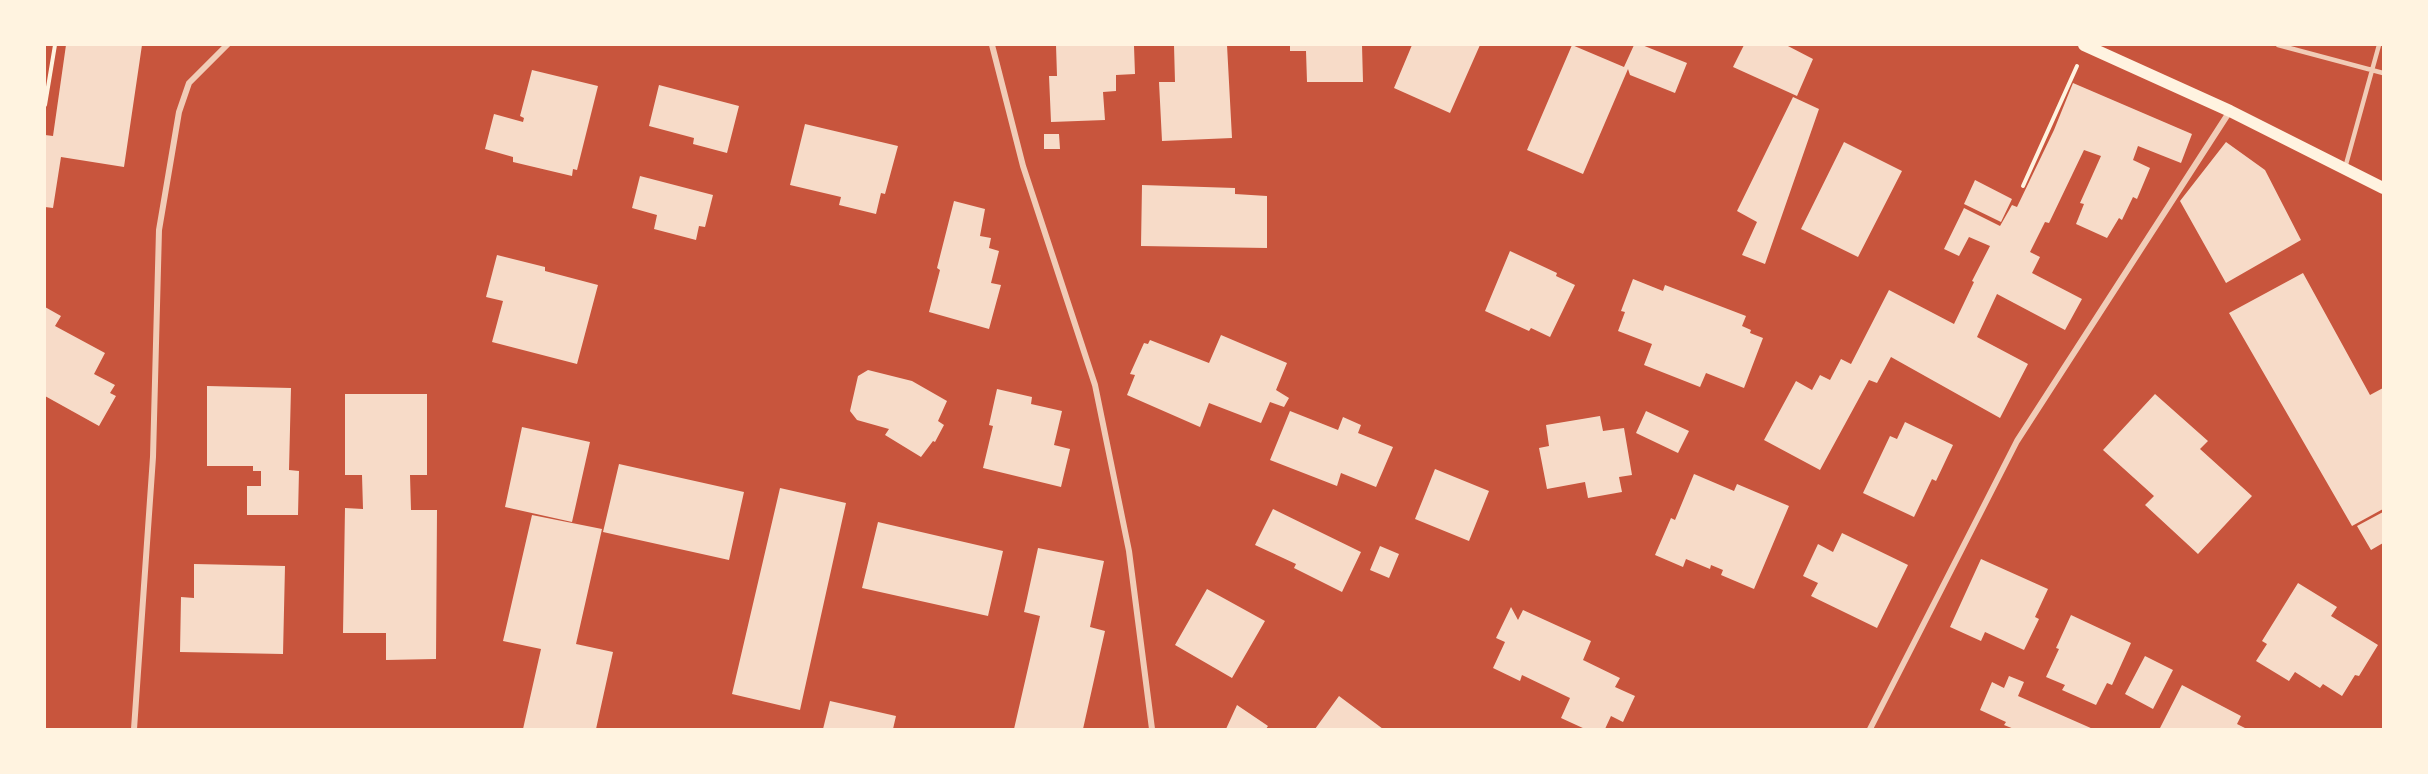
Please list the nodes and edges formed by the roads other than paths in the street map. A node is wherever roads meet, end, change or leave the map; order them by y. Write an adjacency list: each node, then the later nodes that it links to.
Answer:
1 (227, 45): 11 (street)
2 (992, 45): 12 (street)
3 (2085, 45): 8 (main road)
4 (2278, 45): 6 (lane)
5 (2379, 45): 6 (lane)
6 (2372, 70): 7 (lane); 9 (lane)
7 (2383, 73)
8 (2230, 111): 9 (main road); 13 (street)
9 (2345, 168): 10 (main road)
10 (2383, 188)
11 (134, 729)
12 (1152, 729)
13 (1870, 729)

